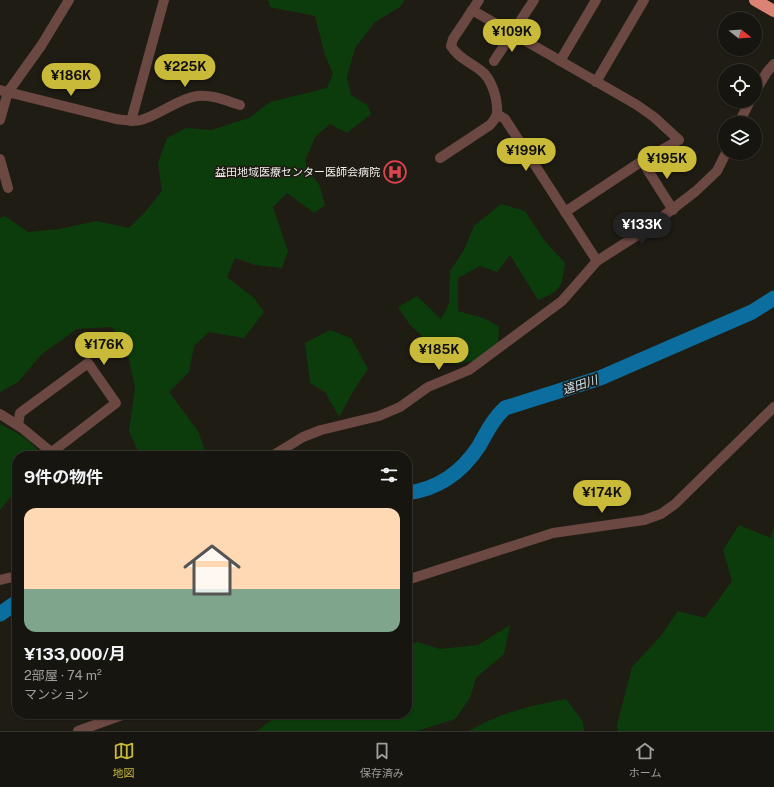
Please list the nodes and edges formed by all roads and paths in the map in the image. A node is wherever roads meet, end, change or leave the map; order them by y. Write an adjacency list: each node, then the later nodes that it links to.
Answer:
1 (69, 0): 16 (street)
2 (164, 0): 20 (street)
3 (479, 0): 8 (street)
4 (534, 0): 10 (street)
5 (596, 0): 12 (street)
6 (644, 0): 15 (street)
7 (755, 0): 9 (highway)
8 (472, 10): 10 (street); 18 (street)
9 (774, 11)
10 (512, 32): 11 (street); 12 (street)
11 (494, 61)
12 (560, 61): 15 (street)
13 (774, 64): 14 (street)
14 (762, 80)
15 (596, 82): 23 (street)
16 (4, 91): 19 (street); 20 (street)
17 (240, 105): 20 (street)
18 (497, 114): 21 (street); 27 (street)
19 (0, 120)
20 (132, 121)
21 (440, 158)
22 (0, 159): 25 (street)
23 (642, 160): 26 (street); 27 (street)
24 (722, 160): 26 (street)
25 (8, 188)
26 (673, 210): 28 (street)
27 (565, 212): 28 (street)
28 (598, 261): 34 (street)
29 (774, 407): 36 (street)
30 (0, 414): 31 (street)
31 (18, 425): 32 (street); 33 (street)
32 (50, 451)
33 (58, 451)
34 (280, 451)
35 (12, 577): 37 (street)
36 (412, 578)
37 (0, 580)
38 (111, 719): 39 (street)
39 (78, 731)

